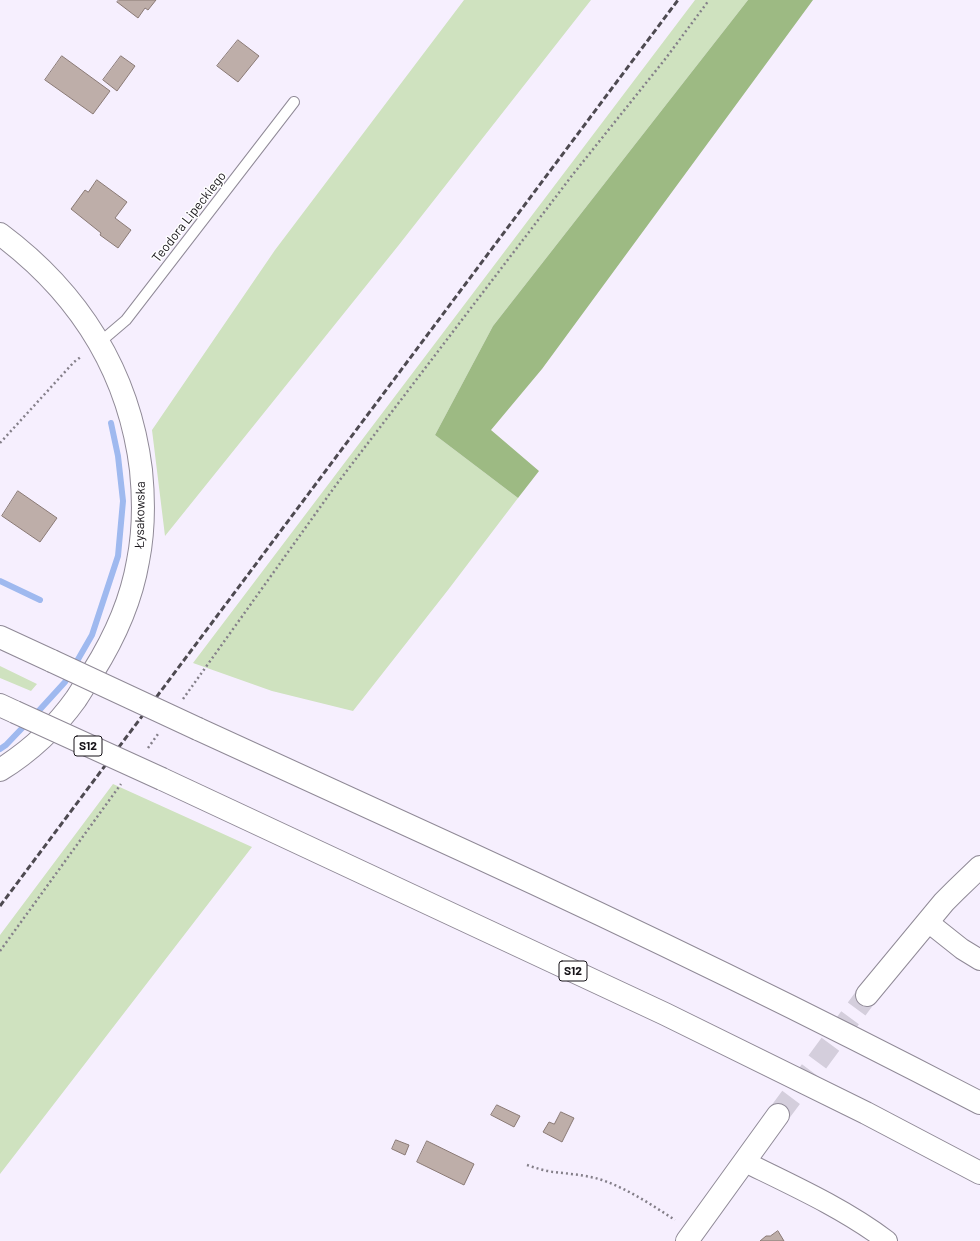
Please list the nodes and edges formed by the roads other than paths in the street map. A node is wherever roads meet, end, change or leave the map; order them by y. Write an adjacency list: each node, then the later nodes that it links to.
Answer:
1 (294, 102): 3 (lane, Teodora Lipeckiego)
2 (0, 234): 3 (main road, Łysakowska)
3 (99, 343): 6 (main road, Łysakowska)
4 (0, 637): 11 (main road, bridge)
5 (8, 709): 14 (main road, S12, bridge)
6 (0, 770)
7 (980, 867): 8 (main road)
8 (928, 922): 9 (street); 10 (main road)
9 (980, 960)
10 (867, 994)
11 (980, 1104)
12 (778, 1115): 13 (main road)
13 (745, 1162): 15 (main road); 16 (street)
14 (980, 1173)
15 (690, 1237)
16 (887, 1241)

